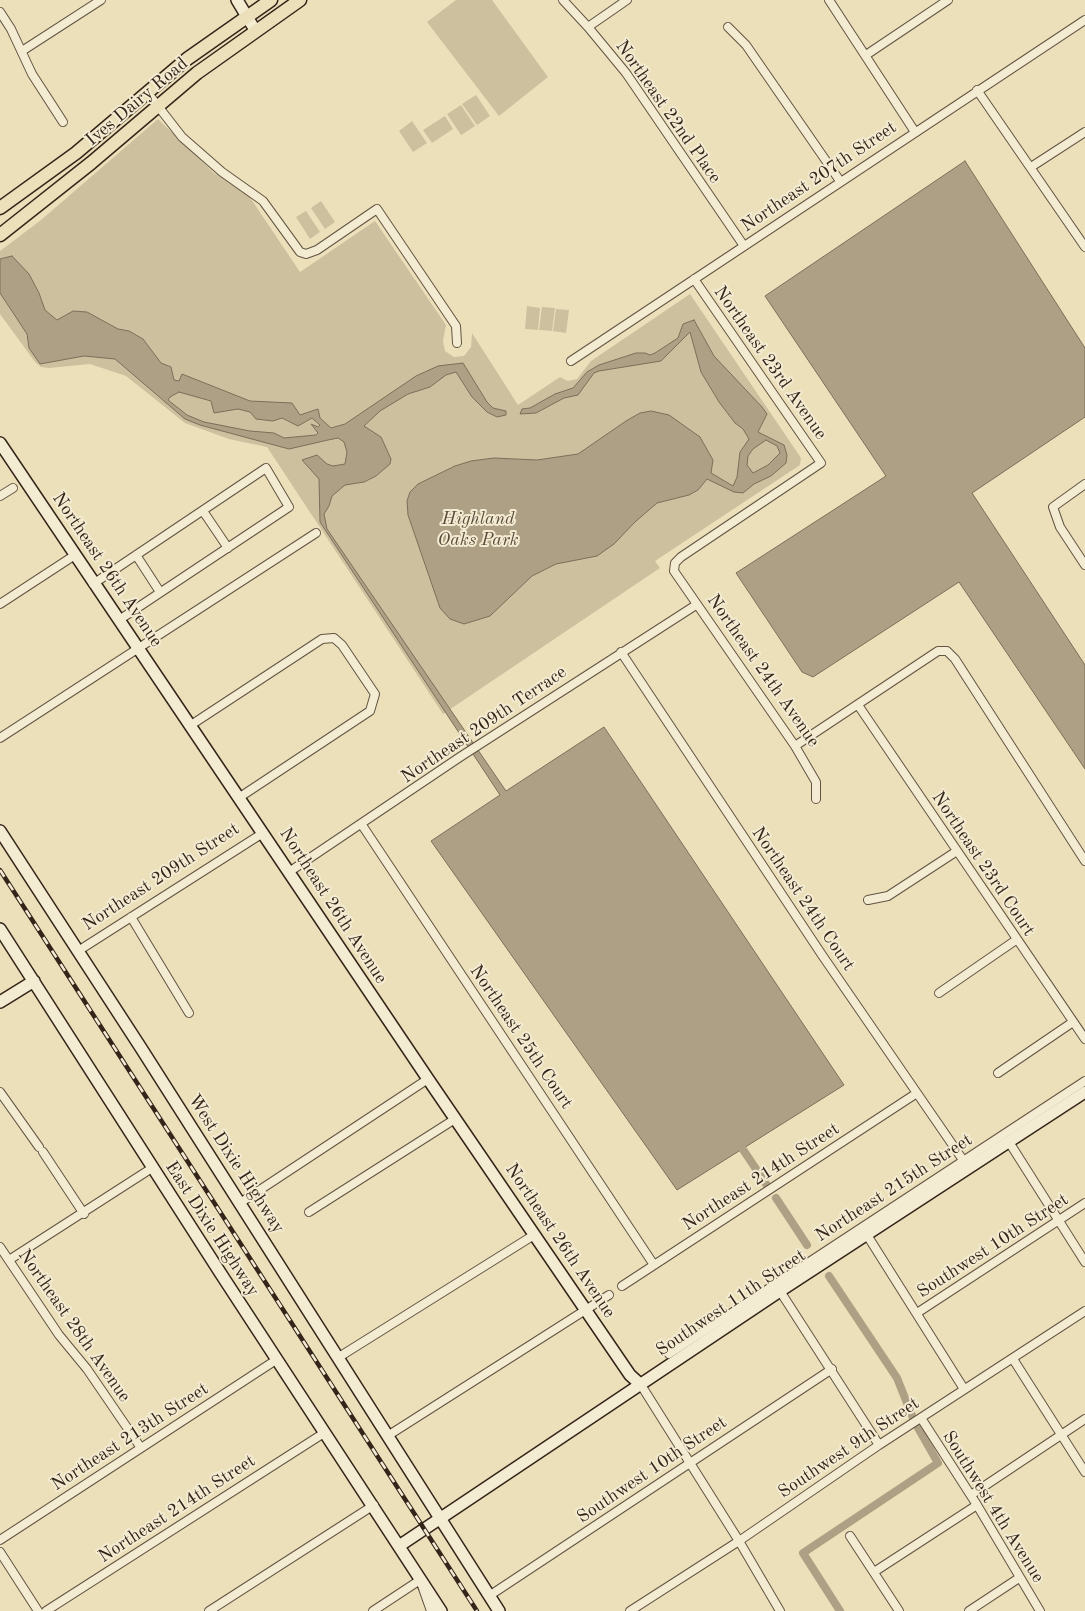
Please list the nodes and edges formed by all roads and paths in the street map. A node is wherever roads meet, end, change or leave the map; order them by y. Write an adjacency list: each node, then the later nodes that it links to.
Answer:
1 (101, 0): 15 (street)
2 (237, 0): 10 (street)
3 (271, 0): 10 (main road, Ives Dairy Road)
4 (300, 0): 14 (main road, Ives Dairy Road)
5 (563, 0): 12 (street, Northeast 22nd Place)
6 (627, 0): 12 (street)
7 (829, 0): 16 (street)
8 (948, 0): 16 (street)
9 (0, 12): 15 (street)
10 (247, 16): 14 (street); 18 (main road, Ives Dairy Road)
11 (1085, 20): 17 (street, Northeast 207th Street)
12 (588, 27): 27 (street, Northeast 22nd Place)
13 (728, 27): 24 (street)
14 (255, 30): 19 (main road, Ives Dairy Road)
15 (22, 51): 20 (street)
16 (866, 55): 21 (street)
17 (977, 90): 21 (street, Northeast 207th Street); 23 (street)
18 (147, 92): 19 (street); 25 (main road, Ives Dairy Road)
19 (158, 106): 26 (main road, Ives Dairy Road); 30 (street)
20 (64, 122)
21 (914, 132): 24 (street, Northeast 207th Street)
22 (1085, 132): 23 (street)
23 (1031, 167): 28 (street)
24 (840, 181): 27 (street, Northeast 207th Street)
25 (0, 208)
26 (2, 234)
27 (744, 246): 29 (street, Northeast 207th Street)
28 (1085, 247)
29 (694, 279): 31 (street, Northeast 207th Street); 41 (street, Northeast 23rd Avenue)
30 (457, 344)
31 (571, 360)
32 (0, 443): 39 (street, Northeast 26th Avenue)
33 (1085, 484): 42 (street)
34 (13, 488): 35 (street)
35 (0, 496)
36 (203, 511): 38 (street); 38 (street); 40 (street)
37 (316, 533): 48 (street)
38 (228, 548): 44 (street)
39 (75, 555): 43 (street, Northeast 26th Avenue); 45 (street)
40 (136, 555): 43 (street); 44 (street)
41 (675, 564): 46 (street, Northeast 24th Avenue)
42 (1085, 565)
43 (93, 584): 47 (street, Northeast 26th Avenue)
44 (160, 592): 47 (street)
45 (0, 604)
46 (696, 605): 49 (street, Northeast 209th Terrace); 53 (street, Northeast 24th Avenue)
47 (119, 620): 48 (street, Northeast 26th Avenue)
48 (139, 650): 51 (street, Northeast 26th Avenue); 52 (street)
49 (621, 652): 56 (street, Northeast 209th Terrace); 78 (street, Northeast 24th Court)
50 (858, 705): 53 (street); 59 (street, Northeast 23rd Court); 60 (street)
51 (191, 724): 54 (street, Northeast 26th Avenue); 54 (street)
52 (0, 738)
53 (795, 746): 55 (street, Northeast 24th Avenue)
54 (240, 797): 58 (street, Northeast 26th Avenue)
55 (816, 799)
56 (362, 825): 61 (street, Northeast 209th Terrace); 93 (street, Northeast 25th Court)
57 (0, 831): 66 (street, West Dixie Highway)
58 (264, 833): 61 (street, Northeast 26th Avenue); 63 (street, Northeast 209th Street)
59 (957, 851): 62 (street); 65 (street, Northeast 23rd Court)
60 (1085, 861)
61 (290, 872): 74 (street, Northeast 26th Avenue)
62 (868, 900)
63 (131, 918): 66 (street, Northeast 209th Street); 70 (street)
64 (0, 929): 67 (street, East Dixie Highway)
65 (1016, 940): 68 (street); 71 (street, Northeast 23rd Court)
66 (78, 951): 83 (street, West Dixie Highway)
67 (34, 981): 69 (street); 82 (street, East Dixie Highway)
68 (939, 993)
69 (0, 1002)
70 (190, 1013)
71 (1073, 1022): 72 (street, Northeast 23rd Court); 73 (street)
72 (1085, 1039)
73 (998, 1073)
74 (428, 1079): 79 (street, Northeast 26th Avenue); 83 (street)
75 (1085, 1081): 81 (street, Northeast 215th Street)
76 (0, 1092): 86 (street)
77 (1085, 1092): 80 (street, Southwest 11th Street)
78 (917, 1093): 81 (street, Northeast 24th Court); 93 (street, Northeast 214th Street)
79 (455, 1119): 85 (street); 88 (street, Northeast 26th Avenue)
80 (1009, 1142): 87 (street); 89 (street, Southwest 11th Street)
81 (963, 1160): 100 (street, Northeast 215th Street)
82 (152, 1168): 86 (street); 103 (street, East Dixie Highway)
83 (240, 1203): 101 (street, West Dixie Highway)
84 (1085, 1203): 87 (street, Southwest 10th Street)
85 (308, 1212)
86 (84, 1214): 91 (street)
87 (1059, 1220): 92 (street); 99 (street, Southwest 10th Street)
88 (534, 1235): 97 (street, Northeast 26th Avenue); 101 (street)
89 (866, 1235): 95 (street, Southwest 11th Street); 99 (street)
90 (0, 1247): 91 (street, Northeast 28th Avenue)
91 (9, 1260): 113 (street, Northeast 28th Avenue)
92 (1085, 1262)
93 (654, 1265): 94 (street, Northeast 214th Street)
94 (622, 1286)
95 (780, 1291): 104 (street); 105 (street, Southwest 11th Street)
96 (608, 1295): 97 (street)
97 (585, 1310): 105 (street, Northeast 26th Avenue); 110 (street)
98 (1085, 1311): 102 (street, Southwest 9th Street)
99 (917, 1313): 106 (street)
100 (669, 1354)
101 (339, 1357): 110 (street, West Dixie Highway)
102 (1013, 1359): 106 (street, Southwest 9th Street); 111 (street)
103 (276, 1360): 109 (street, East Dixie Highway); 113 (street, Northeast 213th Street)
104 (832, 1369): 112 (street); 114 (street, Southwest 10th Street)
105 (641, 1385): 114 (street); 119 (street, Southwest 11th Street)
106 (964, 1389): 107 (street, Southwest 9th Street)
107 (921, 1418): 112 (street, Southwest 9th Street); 116 (street, Southwest 4th Avenue)
108 (1085, 1419): 111 (street)
109 (324, 1433): 117 (street, East Dixie Highway); 130 (street, Northeast 214th Street)
110 (389, 1435): 119 (street, West Dixie Highway)
111 (1061, 1435): 115 (street); 116 (street)
112 (879, 1445): 122 (street, Southwest 9th Street)
113 (141, 1448): 121 (street, Northeast 213th Street)
114 (690, 1463): 122 (street); 128 (street, Southwest 10th Street)
115 (1085, 1472)
116 (971, 1495): 118 (street, Southwest 4th Avenue)
117 (374, 1505): 123 (street, East Dixie Highway); 131 (street)
118 (977, 1505): 125 (street); 126 (street, Southwest 4th Avenue)
119 (440, 1518): 123 (street, Southwest 11th Street); 128 (street, West Dixie Highway)
120 (850, 1536): 125 (street)
121 (0, 1540)
122 (739, 1541): 136 (street, Southwest 9th Street); 137 (street)
123 (399, 1546): 127 (street, East Dixie Highway)
124 (0, 1552): 129 (street)
125 (874, 1572): 138 (street)
126 (1019, 1578): 139 (street); 140 (street, Southwest 4th Avenue)
127 (420, 1580): 132 (street); 133 (street); 134 (street, East Dixie Highway)
128 (489, 1596): 135 (street, West Dixie Highway)
129 (38, 1611)
130 (46, 1611)
131 (209, 1611)
132 (373, 1611)
133 (431, 1611)
134 (441, 1611)
135 (499, 1611)
136 (630, 1611)
137 (780, 1611)
138 (899, 1611)
139 (969, 1611)
140 (1040, 1611)

